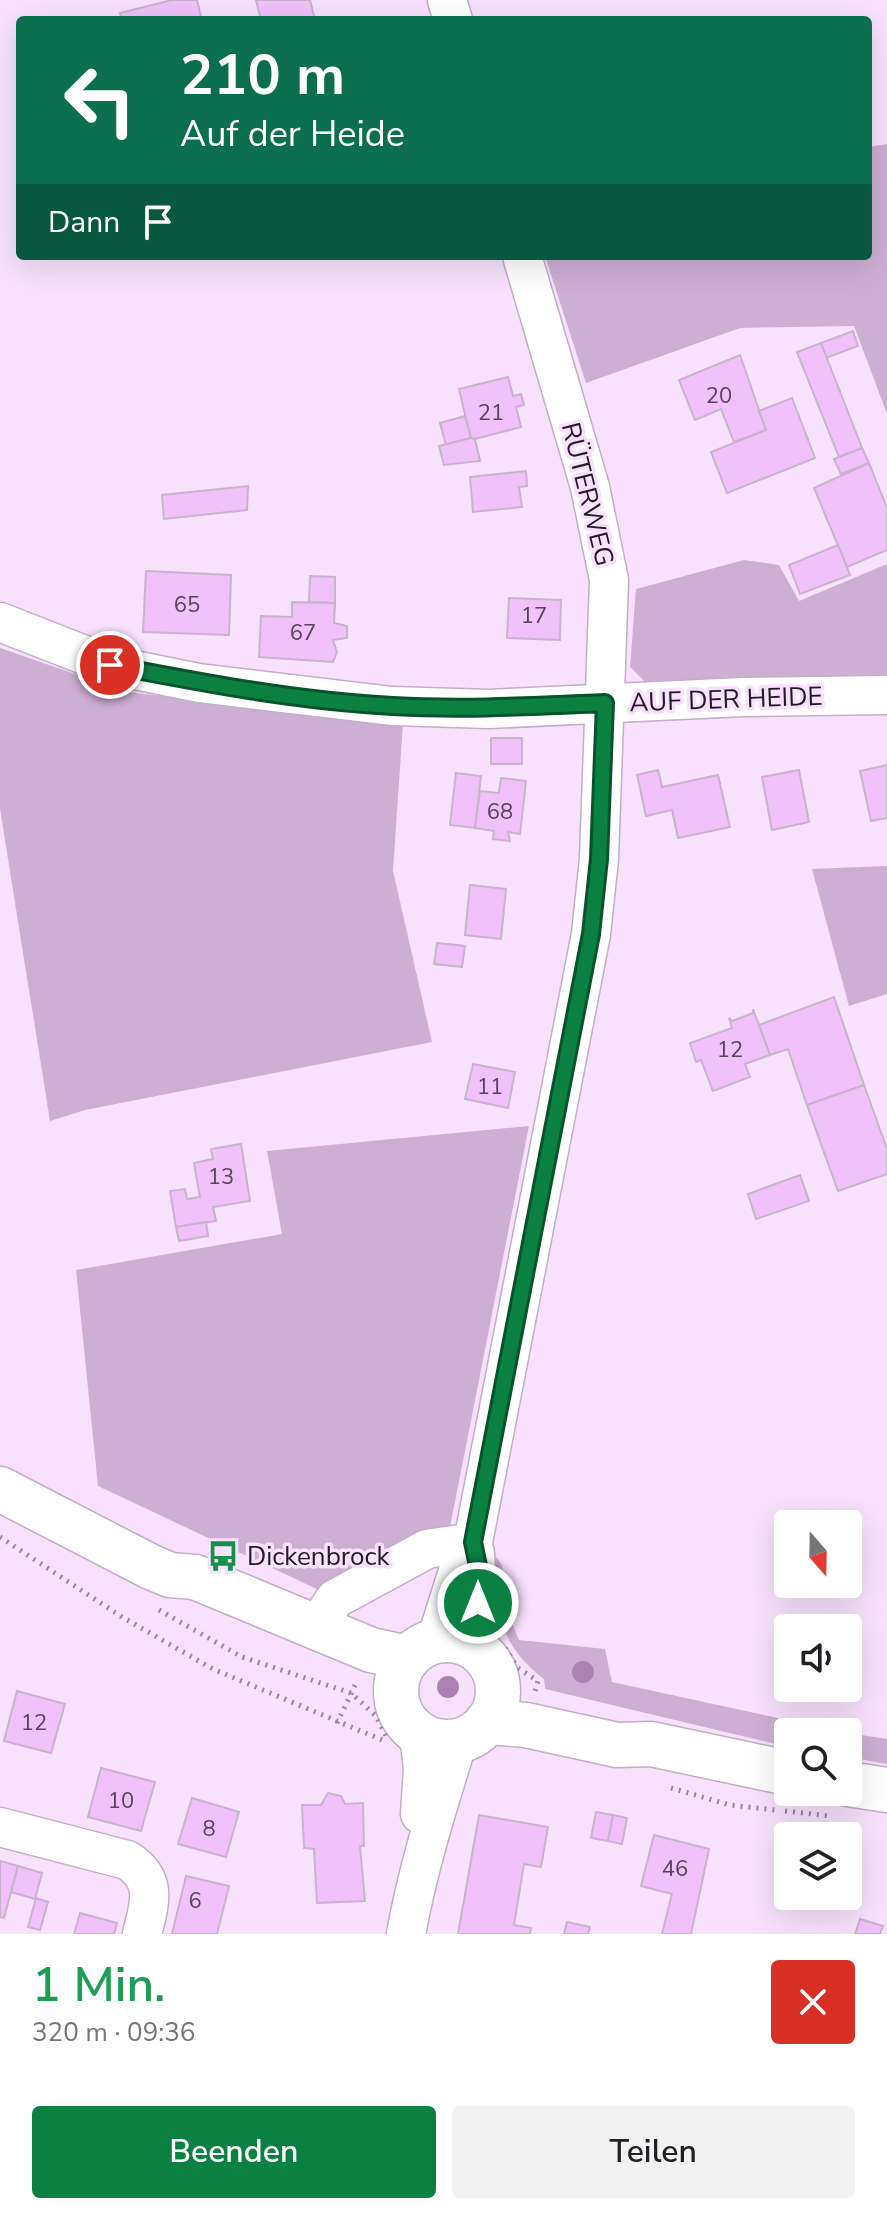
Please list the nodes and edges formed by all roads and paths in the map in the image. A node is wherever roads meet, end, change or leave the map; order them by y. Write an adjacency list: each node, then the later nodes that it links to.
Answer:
1 (523, 260): 4 (street, RÜTERWEG)
2 (0, 622): 4 (street, AUF DER HEIDE)
3 (887, 695): 4 (street, AUF DER HEIDE)
4 (605, 703): 7 (street, RÜTERWEG)
5 (0, 1489): 8 (main road)
6 (0, 1537): 8 (path)
7 (473, 1542): 9 (street, RÜTERWEG); 10 (street); 11 (street, RÜTERWEG)
8 (158, 1589): 10 (main road); 11 (main road)
9 (478, 1603): 11 (street, RÜTERWEG); 12 (path)
10 (315, 1628): 11 (main road)
11 (428, 1660): 12 (main road); 12 (main road)
12 (479, 1716): 13 (main road); 18 (street)
13 (774, 1770)
14 (862, 1786): 15 (main road)
15 (887, 1790)
16 (0, 1827): 17 (street)
17 (142, 1934)
18 (406, 1934)

